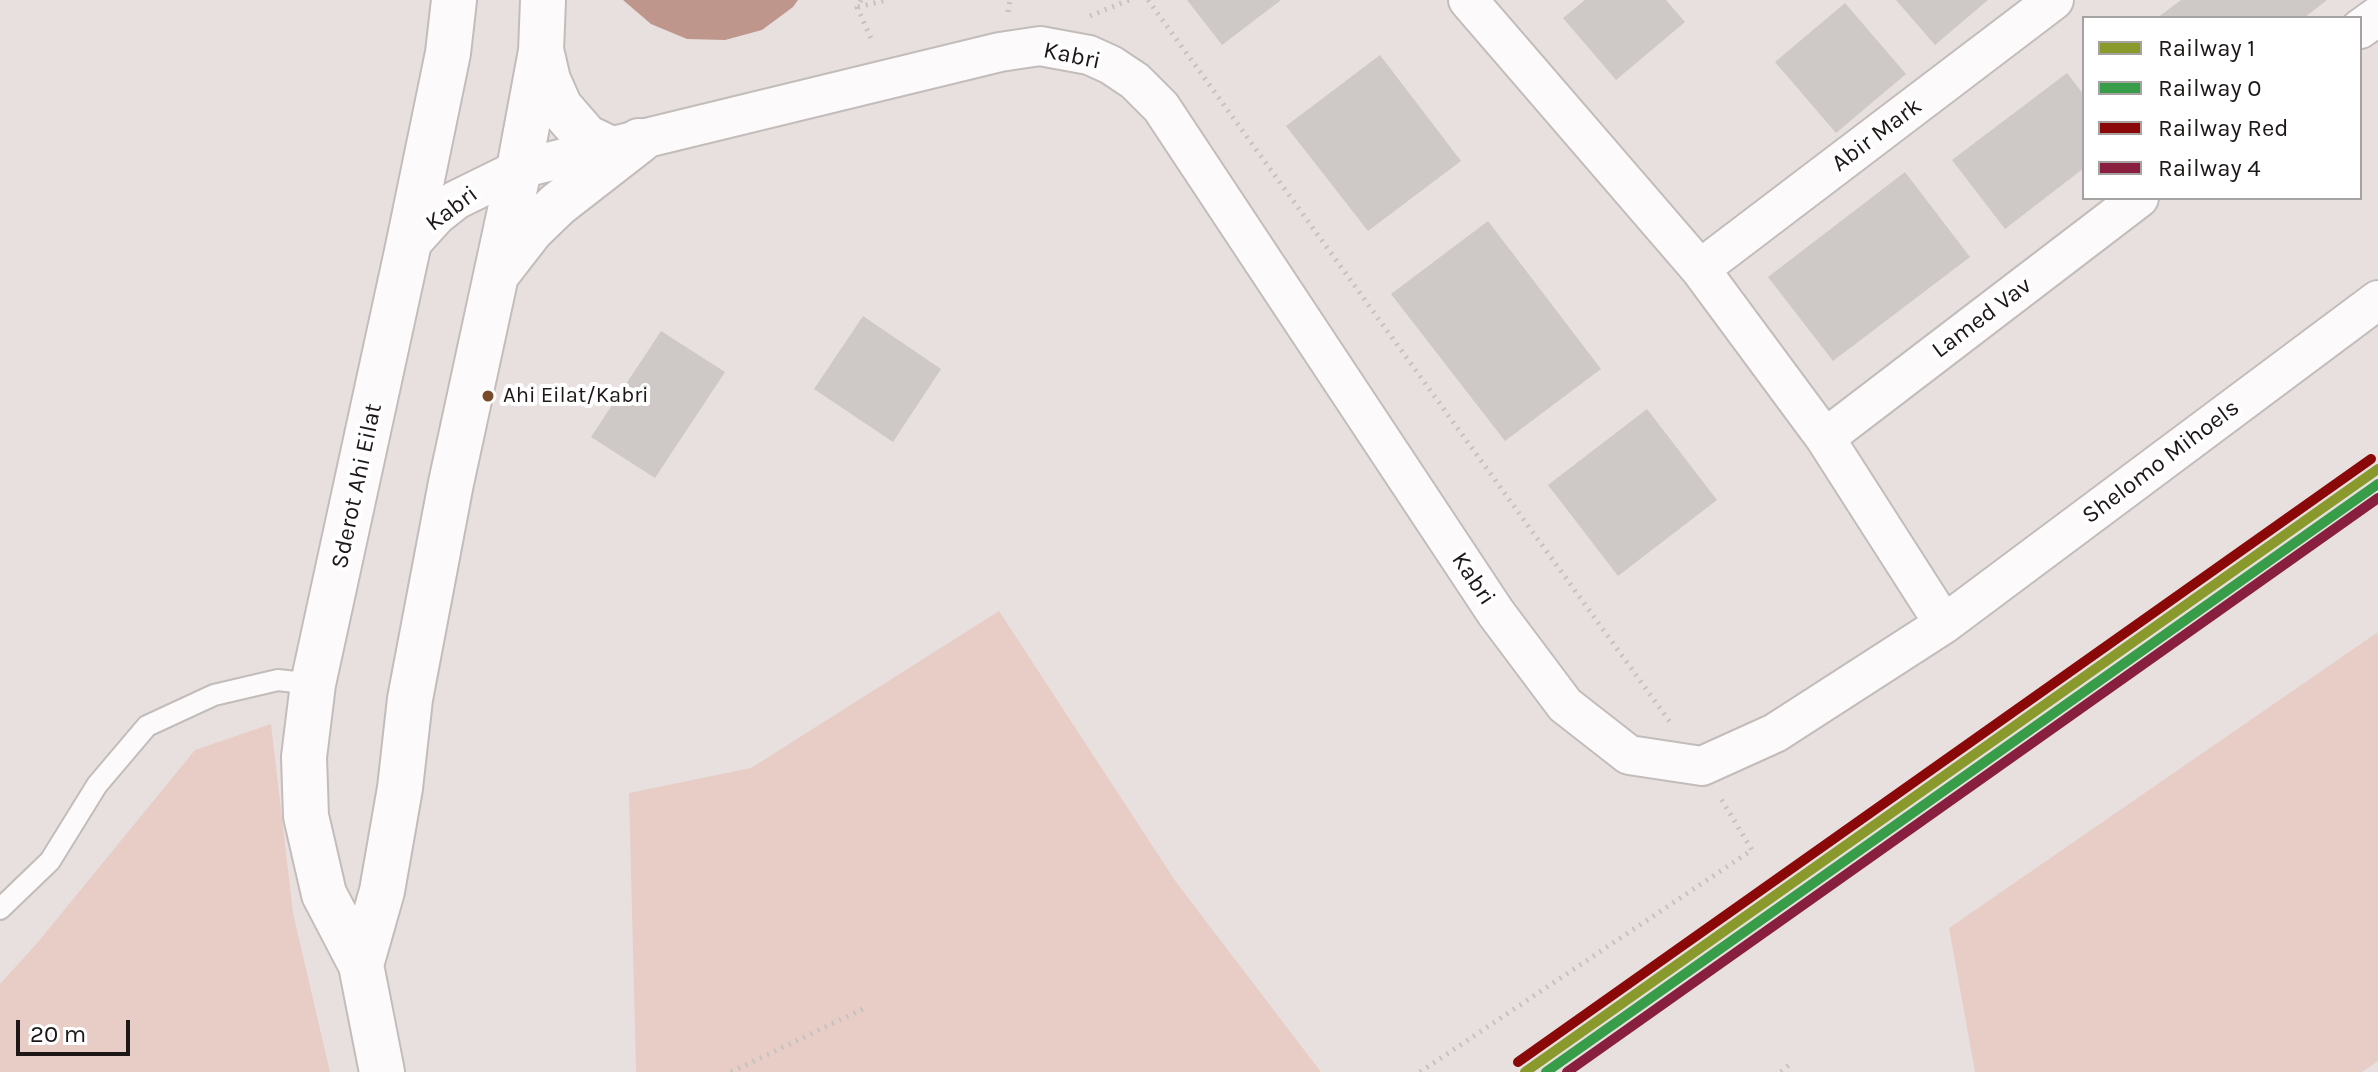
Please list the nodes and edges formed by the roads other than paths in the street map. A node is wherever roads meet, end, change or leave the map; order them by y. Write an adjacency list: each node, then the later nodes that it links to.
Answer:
1 (454, 0): 9 (main road, Sderot Ahi Eilat)
2 (543, 0): 5 (main road, Sderot Ahi Eilat)
3 (1468, 0): 10 (street)
4 (2054, 0): 10 (street, Abir Mark)
5 (541, 51): 6 (main road); 7 (main road, Sderot Ahi Eilat)
6 (624, 144): 7 (street, Kabri); 11 (main road); 14 (street, Kabri)
7 (519, 169): 9 (street, Kabri); 11 (main road, Sderot Ahi Eilat)
8 (2136, 200): 13 (street, Lamed Vav)
9 (408, 247): 15 (main road, Sderot Ahi Eilat)
10 (1700, 269): 13 (street)
11 (496, 275): 17 (main road, Sderot Ahi Eilat)
12 (2378, 300): 14 (street, Shelomo Mihoels)
13 (1825, 438): 14 (street)
14 (1944, 624)
15 (313, 684): 16 (lane); 17 (main road, Sderot Ahi Eilat)
16 (0, 909)
17 (361, 965): 18 (main road, Sderot Ahi Eilat)
18 (382, 1072)

